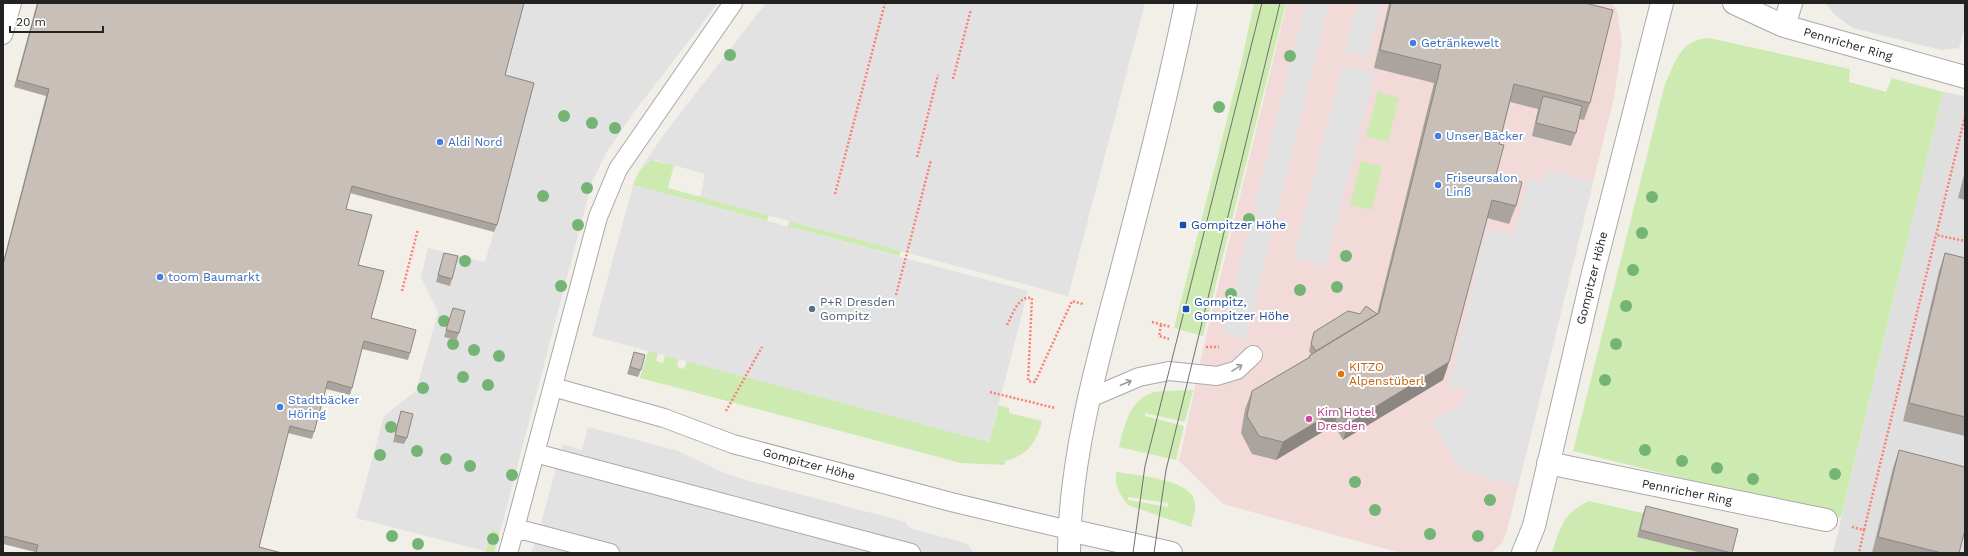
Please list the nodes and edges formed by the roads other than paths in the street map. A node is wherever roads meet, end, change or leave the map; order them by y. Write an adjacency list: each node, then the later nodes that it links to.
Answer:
1 (12, 3): 8 (lane)
2 (733, 3): 11 (lane)
3 (1186, 3): 12 (street)
4 (1662, 3): 14 (street, Gompitzer Höhe)
5 (1734, 3): 7 (street, Pennricher Ring)
6 (1790, 3): 7 (street)
7 (1784, 26): 9 (street, Pennricher Ring)
8 (3, 34)
9 (1965, 77)
10 (1254, 355): 12 (lane, one-way to 10)
11 (553, 387): 13 (lane); 17 (lane, Gompitzer Höhe)
12 (1090, 398): 17 (street)
13 (535, 453): 16 (lane); 20 (lane)
14 (1548, 463): 15 (street, Pennricher Ring); 23 (street, Gompitzer Höhe)
15 (1826, 520)
16 (515, 528): 18 (lane); 19 (lane)
17 (1069, 530): 21 (street); 22 (street, Gompitzer Höhe)
18 (508, 553)
19 (610, 553)
20 (911, 553)
21 (1069, 553)
22 (1171, 553)
23 (1523, 553)

